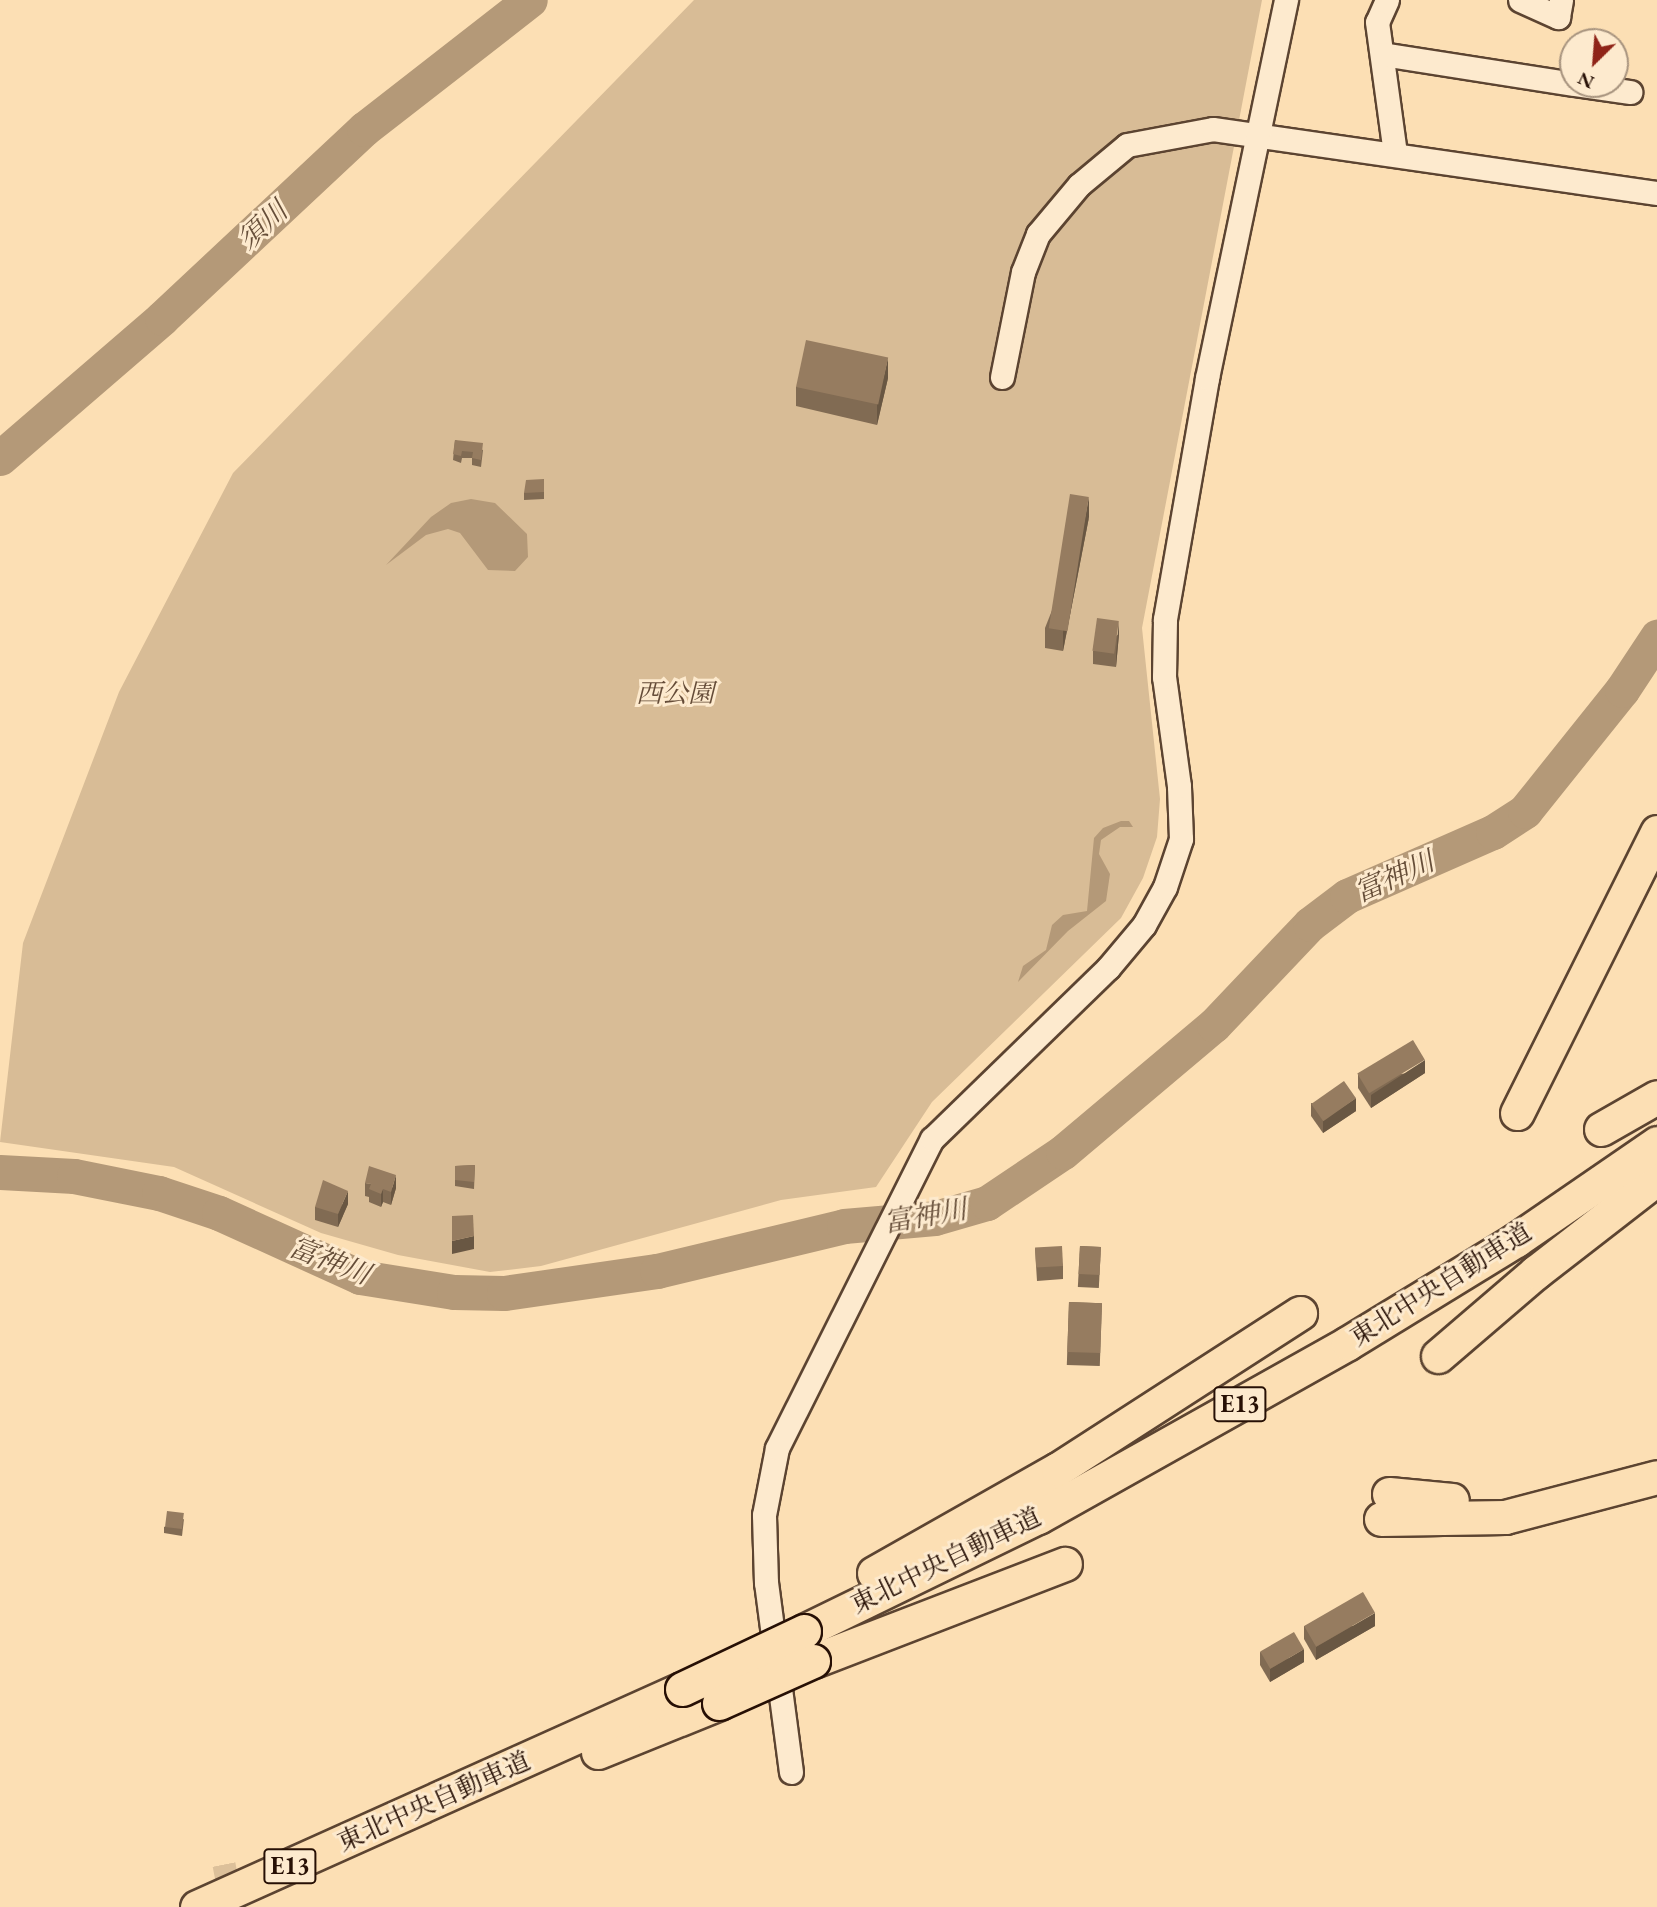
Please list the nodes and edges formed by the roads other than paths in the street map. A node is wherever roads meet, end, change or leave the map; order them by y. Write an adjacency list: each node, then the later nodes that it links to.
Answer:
1 (1286, 0): 7 (street)
2 (1387, 0): 5 (street)
3 (1520, 0): 4 (street)
4 (1561, 0)
5 (1382, 54): 6 (street); 8 (street)
6 (1559, 82)
7 (1257, 134): 8 (street); 10 (street); 23 (street)
8 (1395, 155): 9 (street)
9 (1657, 193)
10 (1002, 376)
11 (1657, 832): 12 (highway)
12 (1657, 859)
13 (1657, 1097): 14 (highway)
14 (1601, 1129)
15 (1657, 1143): 22 (highway, 東北中央自動車道 / E13)
16 (1657, 1178): 18 (highway)
17 (1300, 1313): 22 (highway)
18 (1438, 1356)
19 (1657, 1463): 20 (highway)
20 (1657, 1477)
21 (1065, 1564): 22 (highway)
22 (805, 1635): 24 (highway, 東北中央自動車道 / E13, bridge); 24 (highway, bridge)
23 (791, 1772)
24 (382, 1824): 25 (highway, 東北中央自動車道 / E13)
25 (197, 1907)

